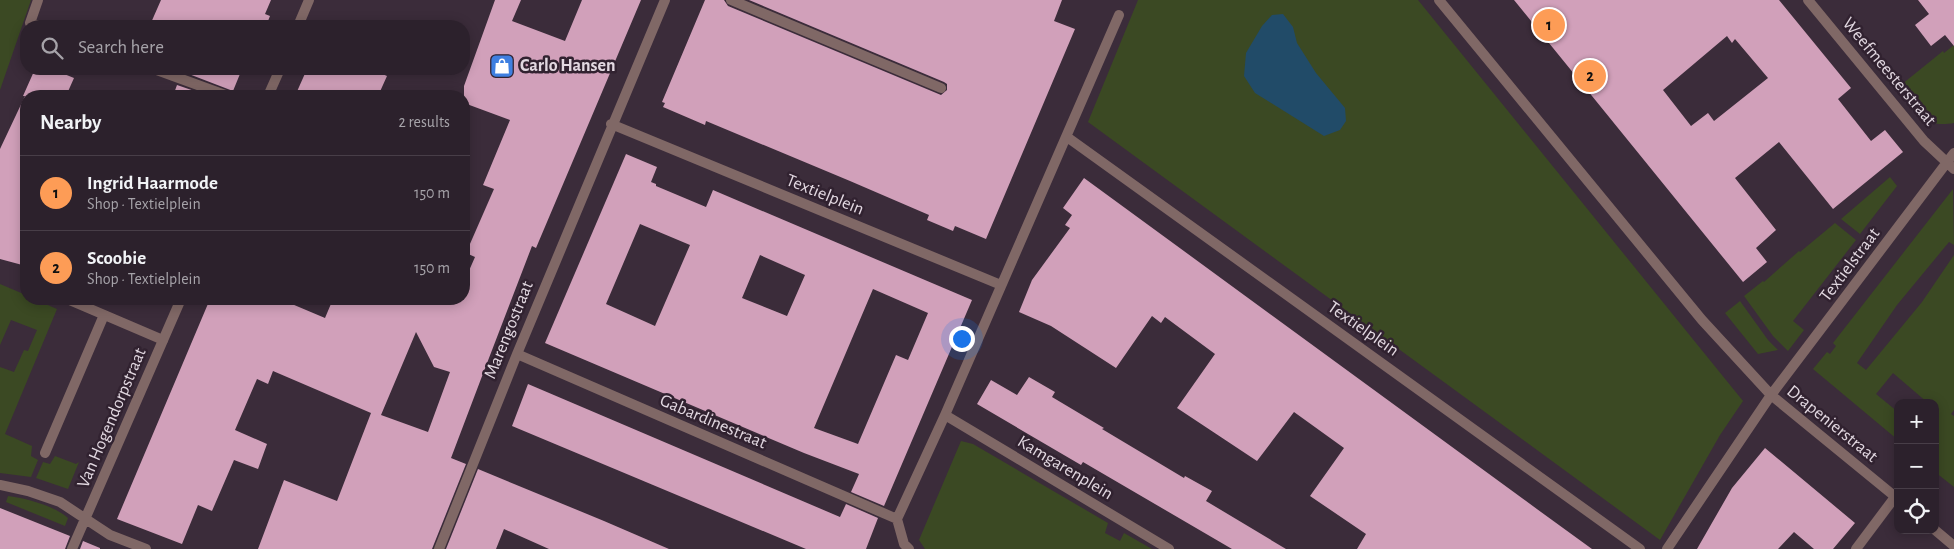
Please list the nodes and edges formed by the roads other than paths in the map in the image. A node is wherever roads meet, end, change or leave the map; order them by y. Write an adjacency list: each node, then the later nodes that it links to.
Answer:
1 (38, 0): 8 (street)
2 (309, 0): 9 (street)
3 (664, 0): 15 (street)
4 (731, 0): 12 (street)
5 (1439, 0): 25 (street)
6 (1808, 0): 18 (street, Weefmeesterstraat)
7 (1119, 15): 16 (street)
8 (31, 20)
9 (301, 20)
10 (170, 75): 13 (street)
11 (277, 75): 14 (street)
12 (941, 88)
13 (212, 90)
14 (271, 90)
15 (612, 124): 19 (street, Textielplein); 24 (street, Marengostraat)
16 (1067, 137): 19 (street); 40 (street, Textielplein)
17 (1954, 153): 18 (street, Textielstraat)
18 (1950, 166): 25 (street, Textielstraat)
19 (1001, 285): 26 (street)
20 (82, 305): 22 (street)
21 (178, 305): 23 (street, Van Hogendorpstraat)
22 (104, 314): 23 (street); 27 (street)
23 (163, 340): 31 (street, Van Hogendorpstraat)
24 (517, 354): 32 (street, Gabardinestraat); 37 (street, Marengostraat)
25 (1771, 395): 29 (street, Drapenierstraat); 41 (street)
26 (945, 415): 32 (street); 39 (street, Kamgarenplein)
27 (45, 453)
28 (0, 486): 31 (street)
29 (1894, 496)
30 (1894, 502): 42 (street, Drapenierstraat)
31 (86, 519): 35 (street, Van Hogendorpstraat); 36 (street)
32 (896, 519): 38 (street)
33 (1939, 533): 34 (street)
34 (1954, 546)
35 (72, 549)
36 (146, 549)
37 (439, 549)
38 (909, 549)
39 (1169, 549)
40 (1640, 549)
41 (1667, 549)
42 (1856, 549)

